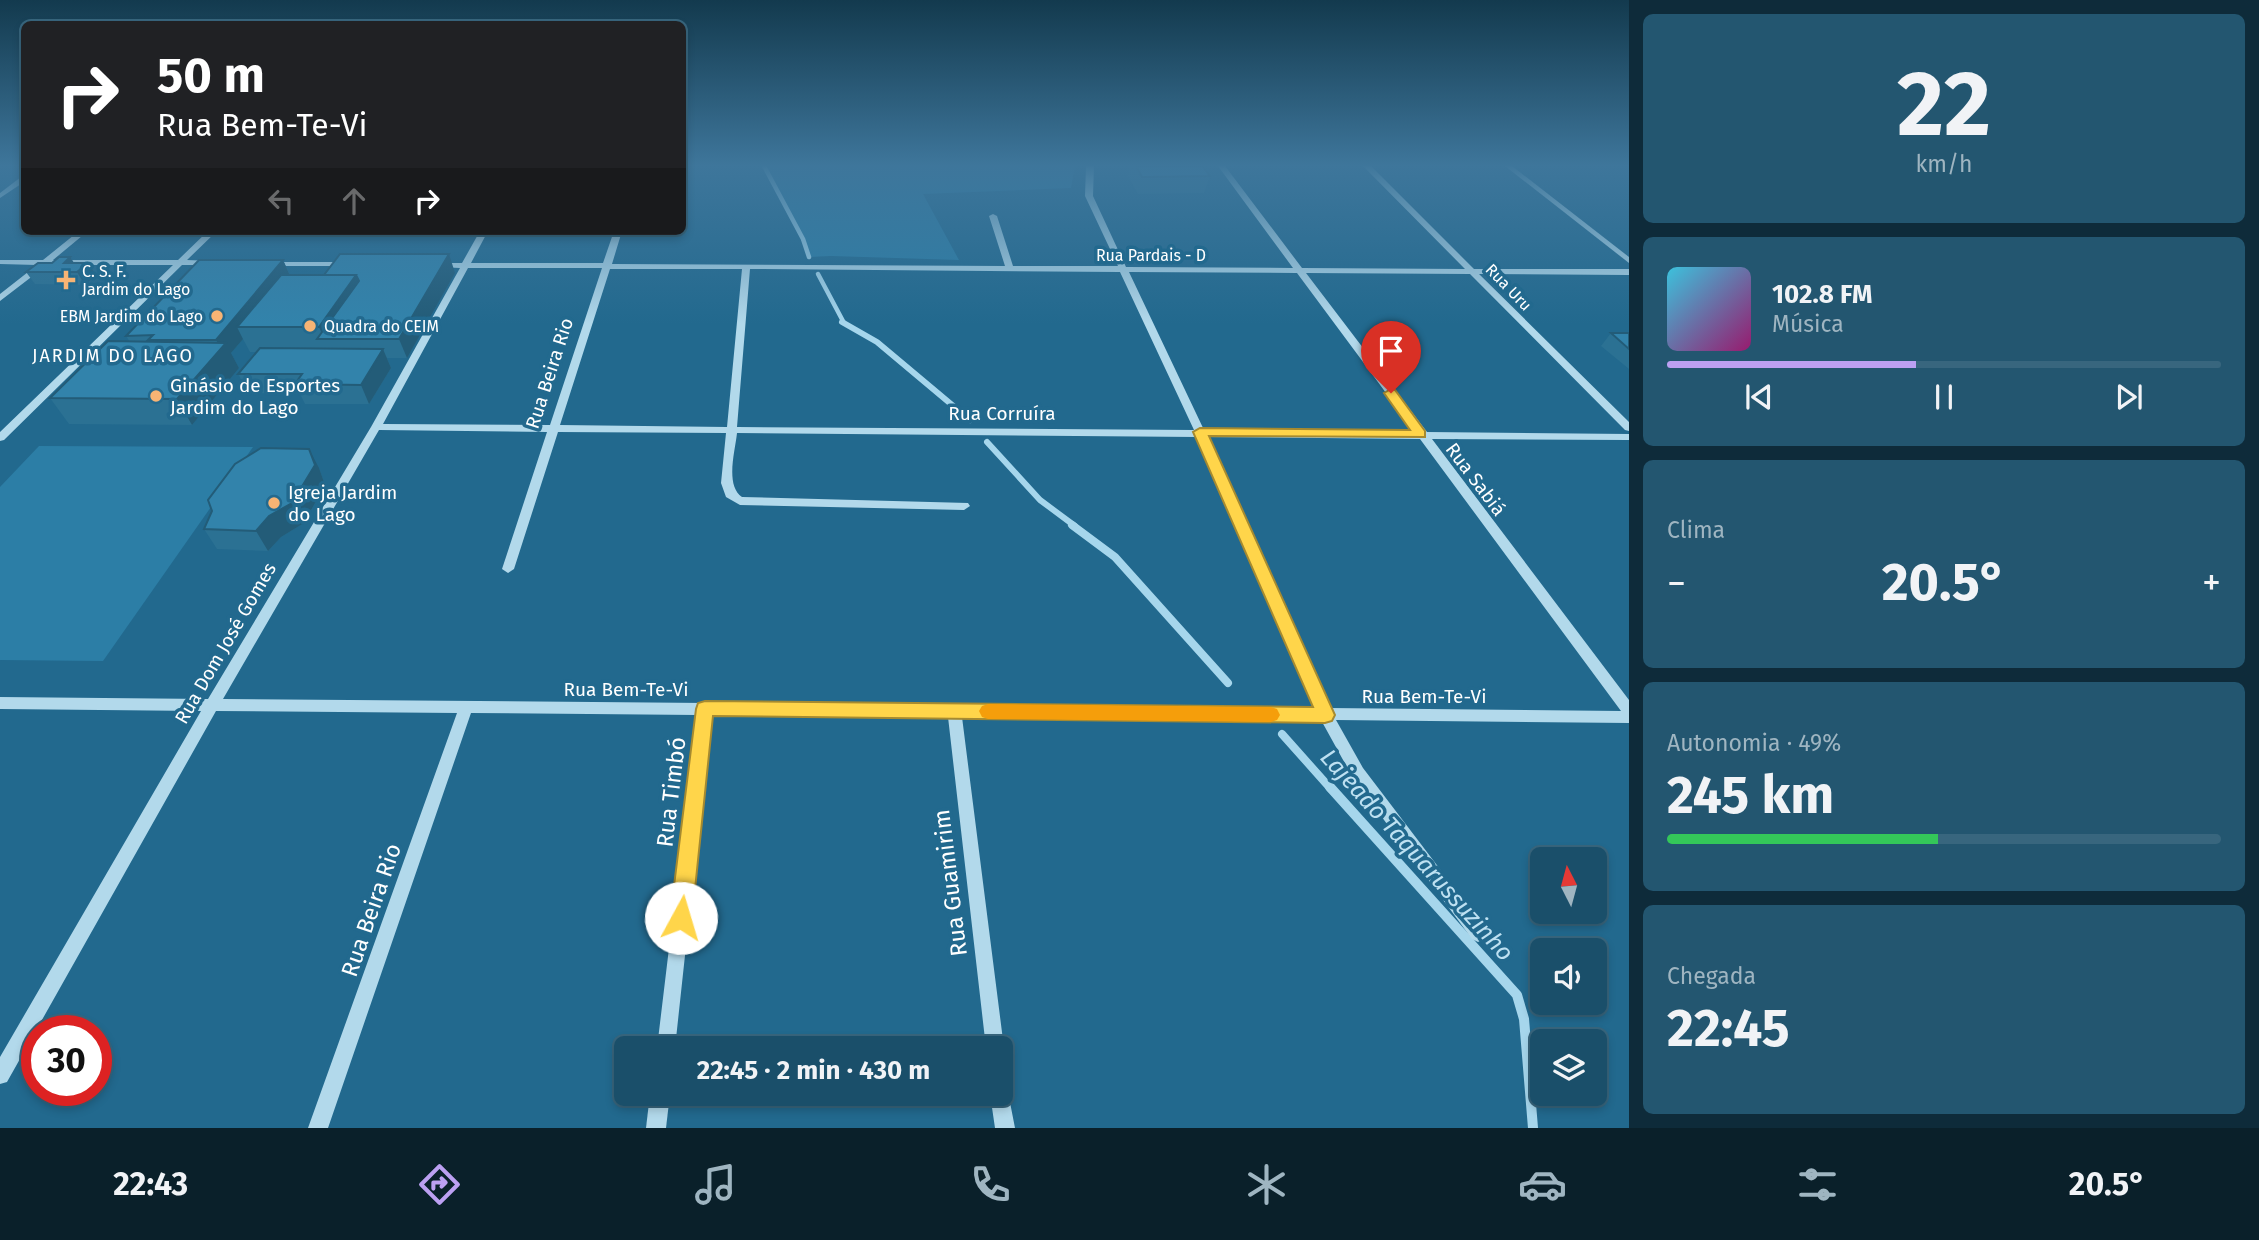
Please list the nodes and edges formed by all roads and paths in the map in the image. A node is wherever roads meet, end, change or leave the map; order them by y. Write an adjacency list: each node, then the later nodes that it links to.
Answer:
1 (994, 219): 21 (street)
2 (1100, 219): 22 (street)
3 (1261, 219): 23 (street, Rua Sabiá)
4 (1421, 219): 24 (street, Rua Uru)
5 (1575, 219): 10 (street)
6 (79, 235): 12 (street)
7 (209, 235): 13 (street)
8 (482, 235): 18 (street, Rua Dom José Gomes)
9 (617, 235): 19 (street, Rua Beira Rio)
10 (1629, 261)
11 (0, 262): 12 (street)
12 (45, 262): 13 (street); 26 (street)
13 (180, 263): 14 (street); 28 (street)
14 (220, 263)
15 (261, 264): 16 (street)
16 (355, 264)
17 (423, 265): 18 (street, Rua Pardais - D)
18 (465, 265): 19 (street, Rua Pardais - D); 27 (street, Rua Dom José Gomes)
19 (606, 266): 20 (street, Rua Pardais - D); 29 (street, Rua Beira Rio)
20 (746, 267): 21 (street, Rua Pardais - D); 31 (street)
21 (1010, 268): 22 (street, Rua Pardais - D)
22 (1124, 269): 23 (street, Rua Pardais - D); 32 (street)
23 (1300, 271): 24 (street, Rua Pardais - D); 33 (street, Rua Sabiá)
24 (1474, 271): 25 (street, Rua Pardais - D); 30 (street, Rua Uru)
25 (1629, 272)
26 (0, 298)
27 (376, 427): 29 (street, Rua Corruíra); 39 (street, Rua Dom José Gomes)
28 (5, 428): 35 (street)
29 (553, 428): 31 (street, Rua Corruíra); 37 (street, Rua Beira Rio)
30 (1629, 428)
31 (734, 429): 32 (street, Rua Corruíra); 36 (street)
32 (1200, 432): 33 (street, Rua Corruíra); 44 (street)
33 (1420, 434): 34 (street, Rua Corruíra); 43 (street, Rua Sabiá)
34 (1629, 437)
35 (0, 438)
36 (964, 506)
37 (508, 569)
38 (0, 704): 39 (street, Rua Bem-Te-Vi)
39 (212, 705): 40 (street, Rua Bem-Te-Vi); 49 (street, Rua Dom José Gomes)
40 (466, 707): 41 (street, Rua Bem-Te-Vi); 52 (street, Rua Beira Rio)
41 (705, 709): 42 (street, Rua Bem-Te-Vi); 47 (street, Rua Timbó)
42 (954, 711): 44 (street, Rua Bem-Te-Vi); 48 (street, Rua Guamirim)
43 (1629, 711)
44 (1325, 715): 45 (street, Rua Bem-Te-Vi); 46 (street)
45 (1629, 717)
46 (1478, 933)
47 (667, 1036)
48 (994, 1036)
49 (0, 1075)
50 (659, 1106): 53 (street)
51 (1002, 1106): 54 (street)
52 (318, 1128)
53 (656, 1128)
54 (1005, 1128)

